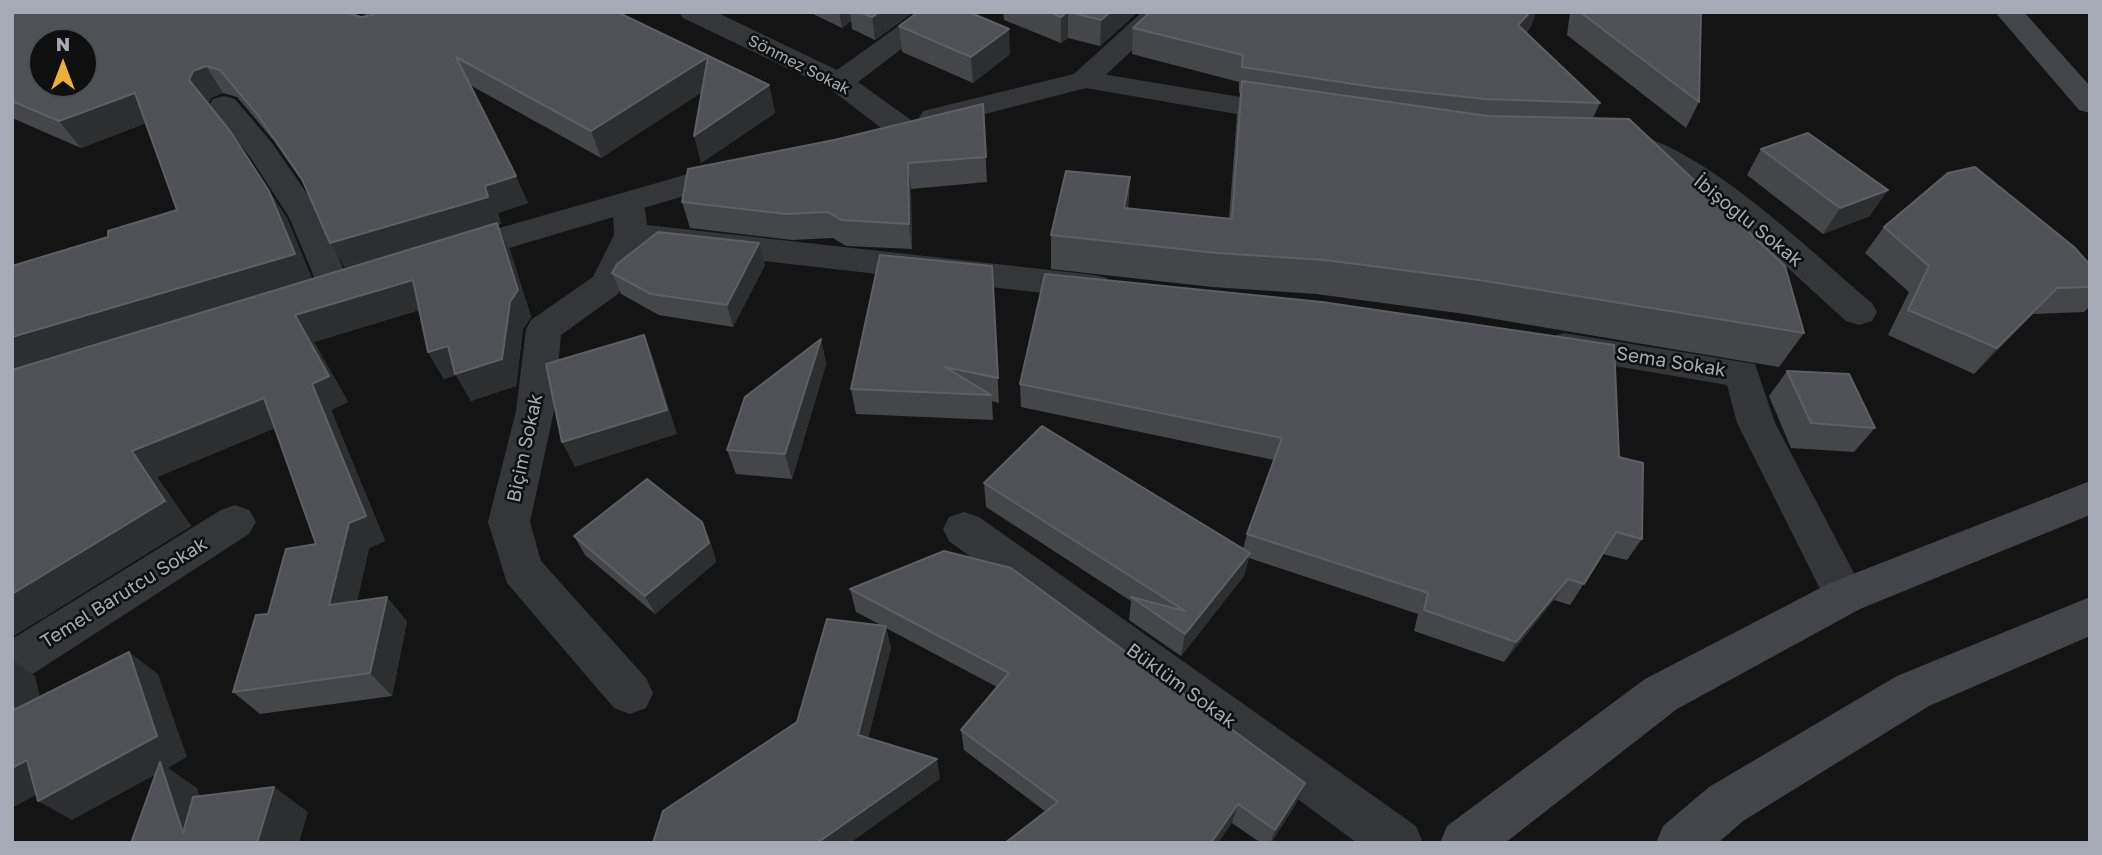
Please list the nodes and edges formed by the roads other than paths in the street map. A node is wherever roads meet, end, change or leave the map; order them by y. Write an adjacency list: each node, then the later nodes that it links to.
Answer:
1 (693, 12): 6 (street, Sönmez Sokak)
2 (936, 12): 6 (street)
3 (1159, 12): 5 (street)
4 (2009, 12): 7 (main road)
5 (1083, 80): 9 (street); 10 (street)
6 (839, 82): 10 (street, Sönmez Sokak)
7 (2090, 103)
8 (224, 105): 16 (street)
9 (1310, 117)
10 (900, 127): 11 (street)
11 (861, 137)
12 (1622, 141): 18 (street, İbişoğlu Sokak)
13 (771, 161): 14 (street)
14 (630, 217): 15 (street); 17 (street); 26 (street, Biçim Sokak)
15 (429, 260)
16 (336, 289)
17 (1132, 292)
18 (1859, 312)
19 (1531, 340): 23 (street, Sema Sokak)
20 (2090, 497): 23 (main road)
21 (236, 522): 25 (street, Temel Barutcu Sokak)
22 (964, 529): 27 (street, Büklüm Sokak)
23 (1845, 596): 28 (main road)
24 (2090, 616): 29 (main road)
25 (12, 663)
26 (630, 693)
27 (1398, 843)
28 (1465, 843)
29 (1681, 843)

